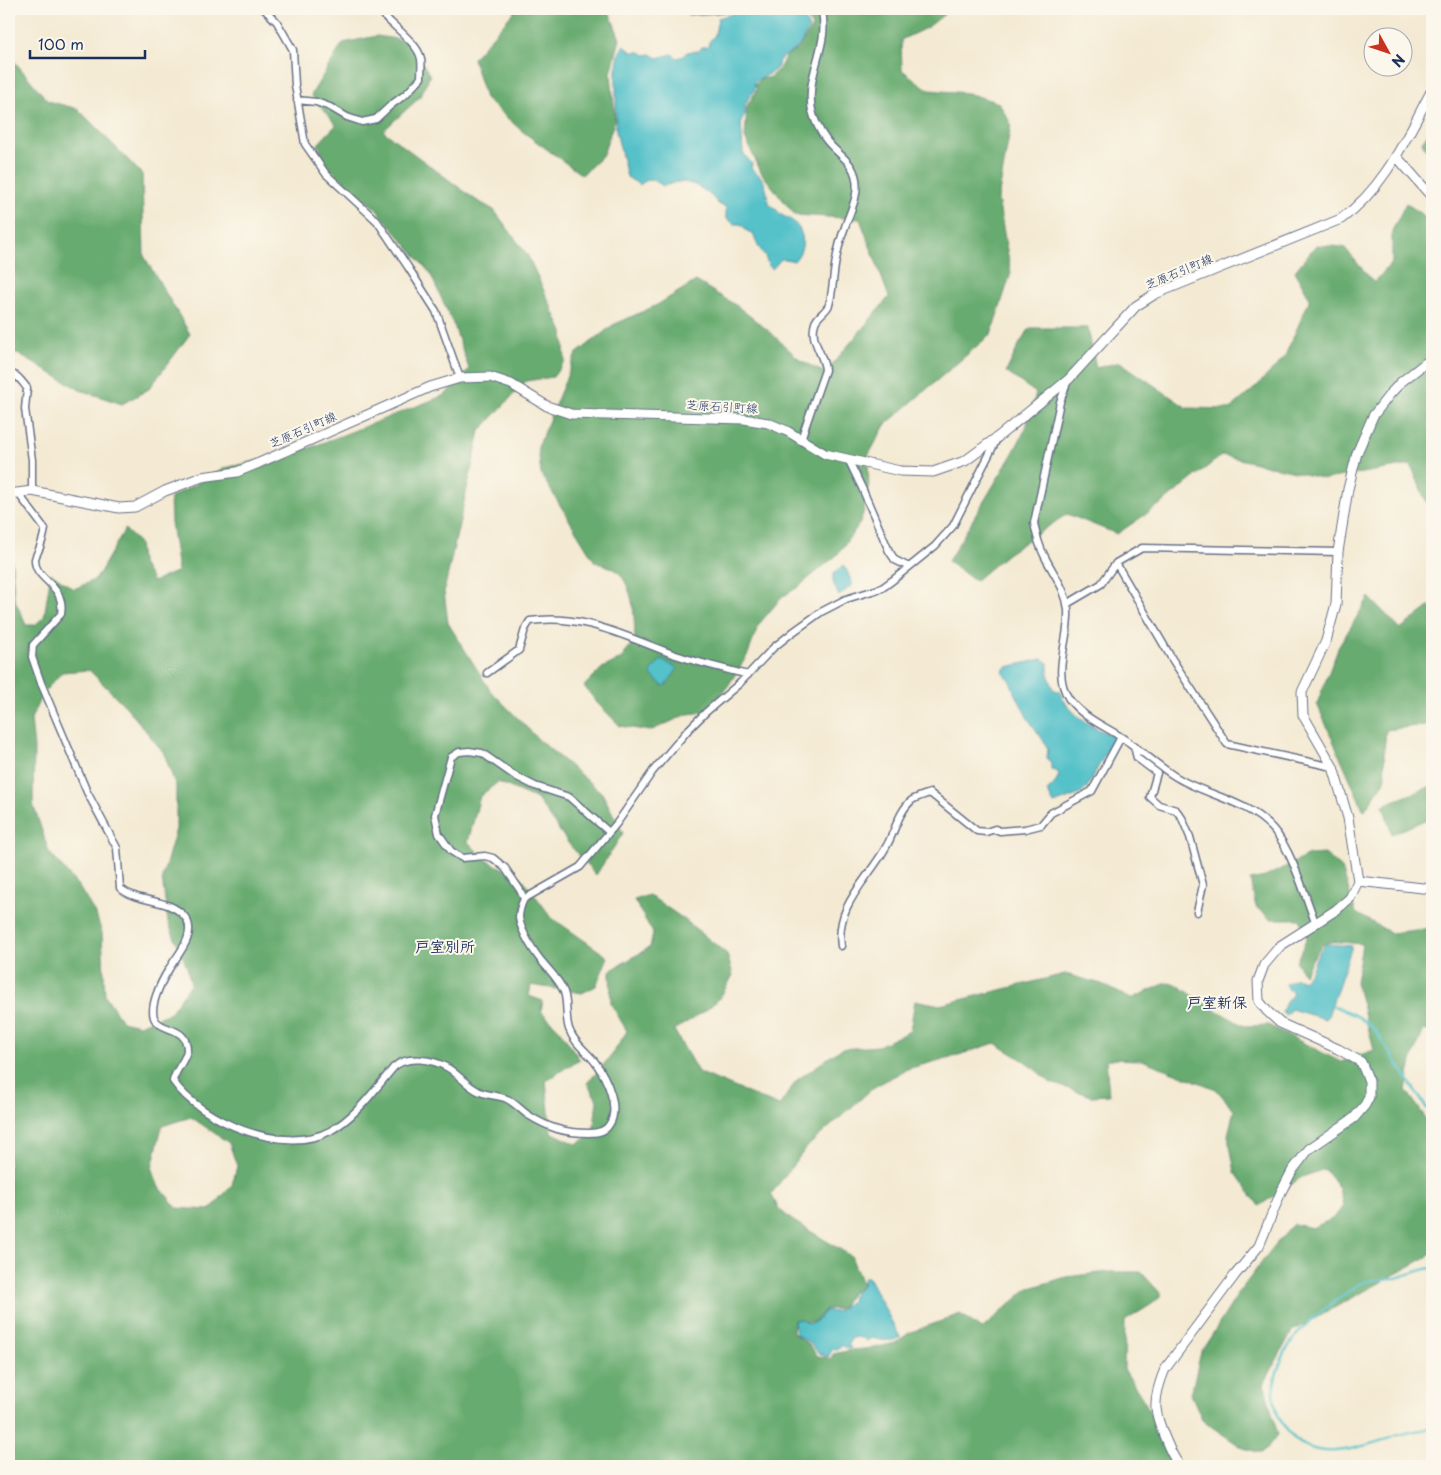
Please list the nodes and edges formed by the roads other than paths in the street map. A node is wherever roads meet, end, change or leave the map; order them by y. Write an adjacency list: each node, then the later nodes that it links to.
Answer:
1 (264, 9): 5 (street)
2 (378, 9): 5 (street)
3 (821, 9): 13 (street)
4 (1431, 94): 6 (main road, 芝原石引町線)
5 (297, 100): 10 (street)
6 (1396, 156): 7 (main road); 11 (main road, 芝原石引町線)
7 (1432, 197)
8 (1432, 358): 17 (main road)
9 (9, 374): 15 (street)
10 (460, 378): 13 (main road, 芝原石引町線); 15 (main road, 芝原石引町線)
11 (1069, 379): 12 (main road, 芝原石引町線); 20 (street)
12 (999, 436): 14 (main road, 芝原石引町線); 19 (street)
13 (802, 439): 14 (main road, 芝原石引町線)
14 (848, 459): 19 (street)
15 (32, 491): 16 (main road, 芝原石引町線)
16 (13, 493): 29 (street)
17 (1338, 552): 18 (street); 25 (main road)
18 (1116, 563): 20 (street); 25 (street)
19 (909, 567): 22 (street)
20 (1067, 604): 23 (street)
21 (487, 673): 22 (street)
22 (748, 675): 26 (street)
23 (1121, 737): 24 (street); 32 (street)
24 (1134, 745): 30 (street); 31 (street)
25 (1332, 767): 27 (main road)
26 (609, 832): 29 (street); 29 (street)
27 (1358, 880): 28 (main road); 31 (main road)
28 (1432, 890)
29 (524, 900)
30 (1197, 912)
31 (1316, 922): 33 (main road)
32 (841, 946)
33 (1180, 1466)

